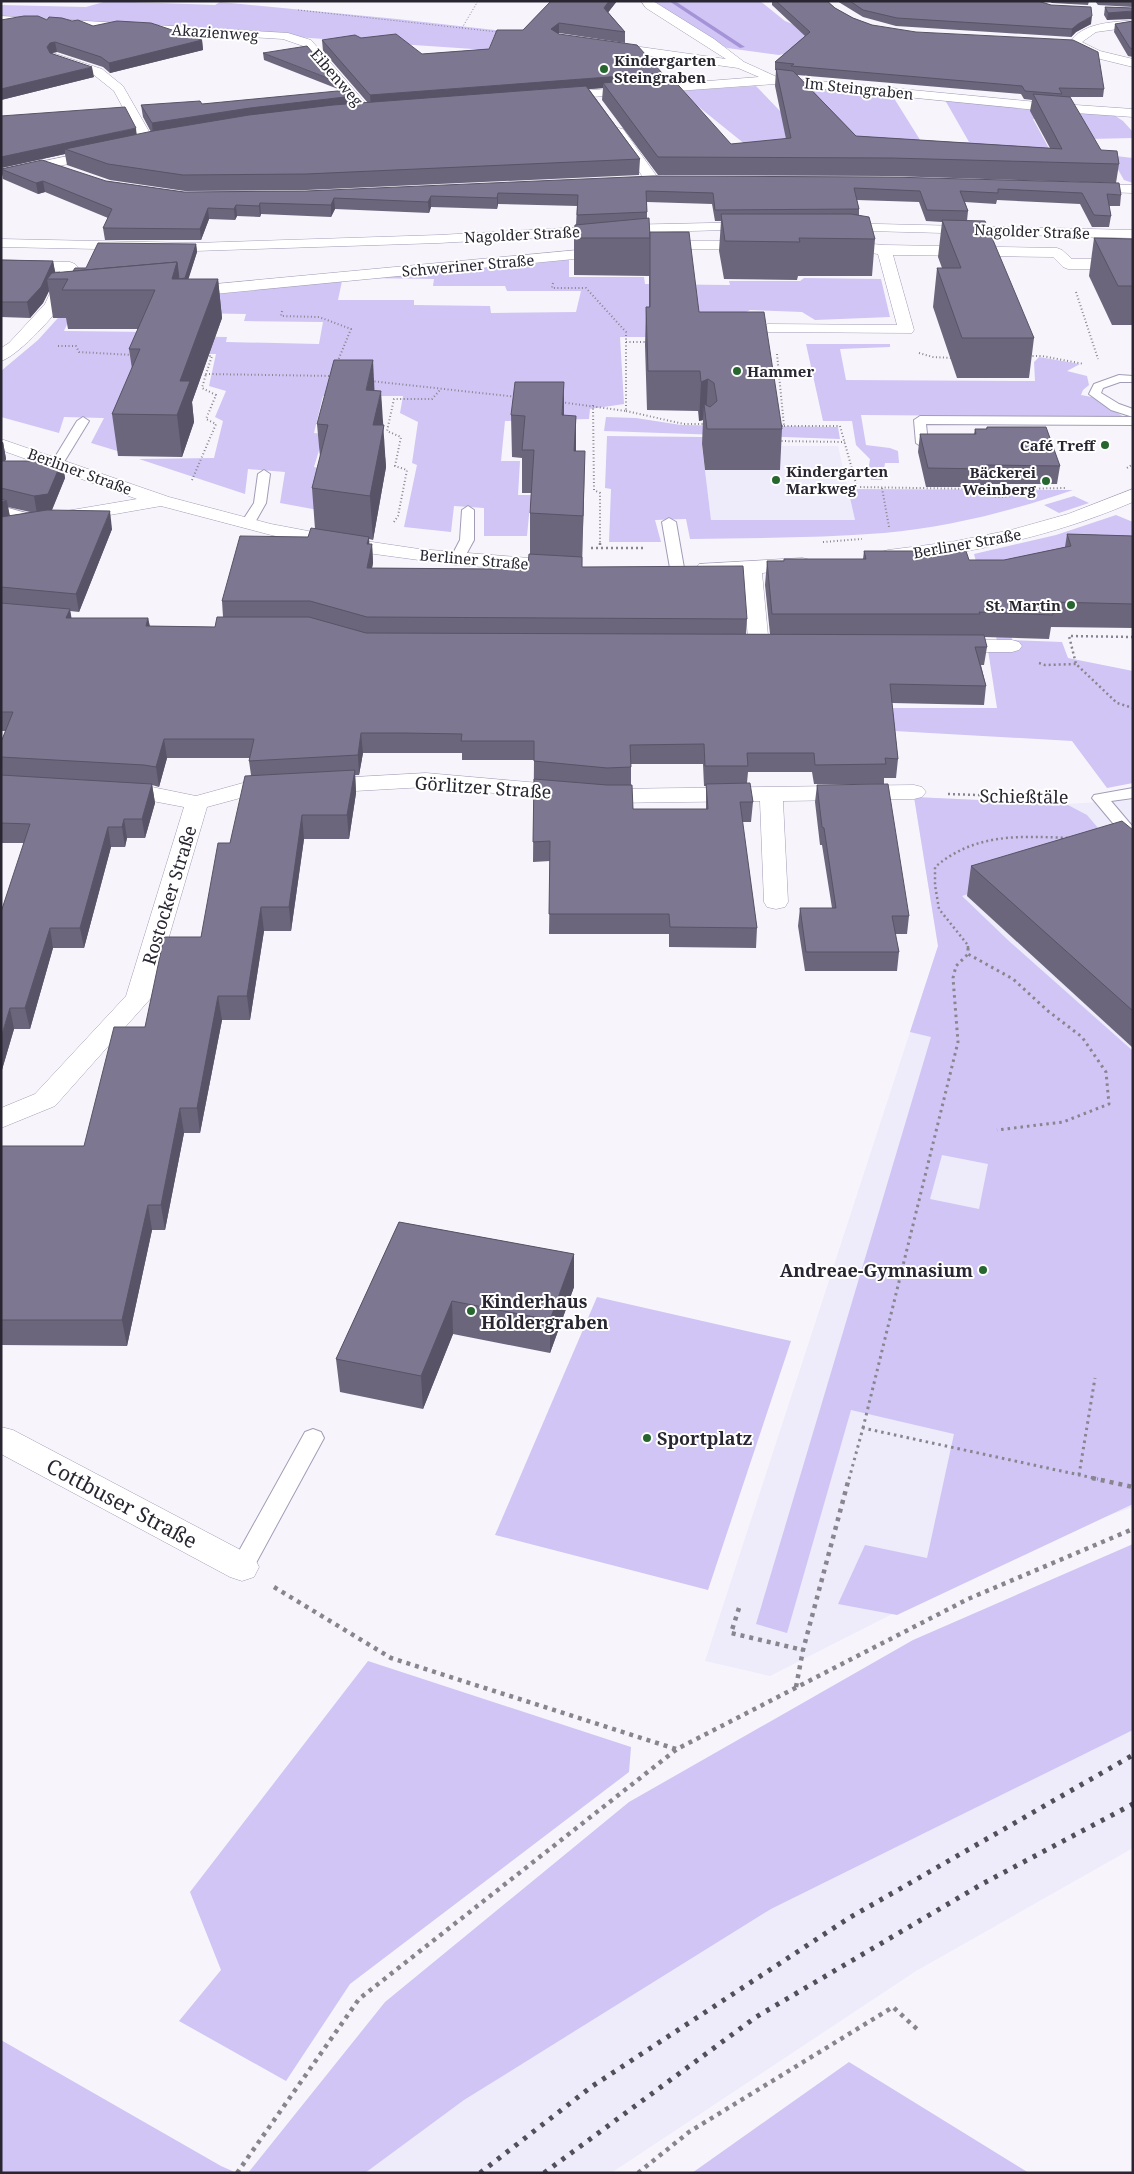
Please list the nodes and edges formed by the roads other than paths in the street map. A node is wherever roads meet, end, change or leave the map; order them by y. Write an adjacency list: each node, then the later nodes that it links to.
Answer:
1 (647, 1): 8 (street)
2 (1, 19): 4 (street, Akazienweg)
3 (1133, 23): 7 (street)
4 (307, 43): 13 (street, Eibenweg)
5 (594, 44): 8 (street, Im Steingraben)
6 (56, 58): 14 (street)
7 (1133, 63)
8 (741, 65): 9 (street, Im Steingraben)
9 (775, 80): 10 (street); 12 (street, Im Steingraben)
10 (590, 94): 11 (street); 19 (street)
11 (542, 98)
12 (1133, 113)
13 (348, 114)
14 (148, 142)
15 (111, 151): 16 (street)
16 (46, 166): 17 (street); 18 (street)
17 (1, 174)
18 (73, 174)
19 (633, 182)
20 (1064, 187): 21 (street)
21 (1133, 189)
22 (772, 226): 25 (street, Nagolder Straße)
23 (819, 226): 24 (street, Nagolder Straße)
24 (1133, 234)
25 (1, 243)
26 (768, 245): 28 (street)
27 (824, 245): 29 (street)
28 (642, 249)
29 (884, 250): 31 (street); 36 (street)
30 (624, 251): 33 (street, Schweriner Straße)
31 (1116, 264)
32 (1, 265): 35 (street)
33 (165, 294)
34 (71, 304): 35 (street)
35 (52, 306): 37 (street)
36 (768, 329)
37 (1, 356)
38 (1133, 379): 39 (lane)
39 (1133, 413)
40 (1018, 420): 42 (lane); 43 (lane); 44 (lane)
41 (83, 421): 46 (lane)
42 (1133, 421)
43 (1023, 435)
44 (922, 443)
45 (1, 444): 46 (street, Berliner Straße)
46 (58, 462): 49 (street, Berliner Straße)
47 (264, 474): 54 (lane)
48 (1133, 495): 57 (street, Berliner Straße)
49 (161, 501): 52 (street); 54 (street, Berliner Straße)
50 (1, 510): 52 (lane)
51 (468, 510): 56 (lane)
52 (39, 521): 55 (street)
53 (669, 522): 60 (lane)
54 (248, 524): 56 (street, Berliner Straße)
55 (1, 528)
56 (457, 559): 59 (street, Berliner Straße)
57 (865, 559)
58 (826, 562): 61 (street)
59 (584, 568)
60 (668, 568): 61 (street)
61 (752, 568): 62 (street)
62 (710, 645)
63 (934, 646): 64 (street)
64 (1012, 646)
65 (98, 790): 69 (street, Rostocker Straße)
66 (914, 792): 68 (street, Görlitzer Straße)
67 (1133, 793): 70 (lane)
68 (771, 795): 69 (street, Görlitzer Straße); 71 (street)
69 (196, 803): 72 (street, Rostocker Straße)
70 (1132, 837)
71 (776, 902)
72 (1, 1119)
73 (313, 1438): 75 (lane)
74 (1, 1439): 75 (street, Cottbuser Straße)
75 (242, 1567)

